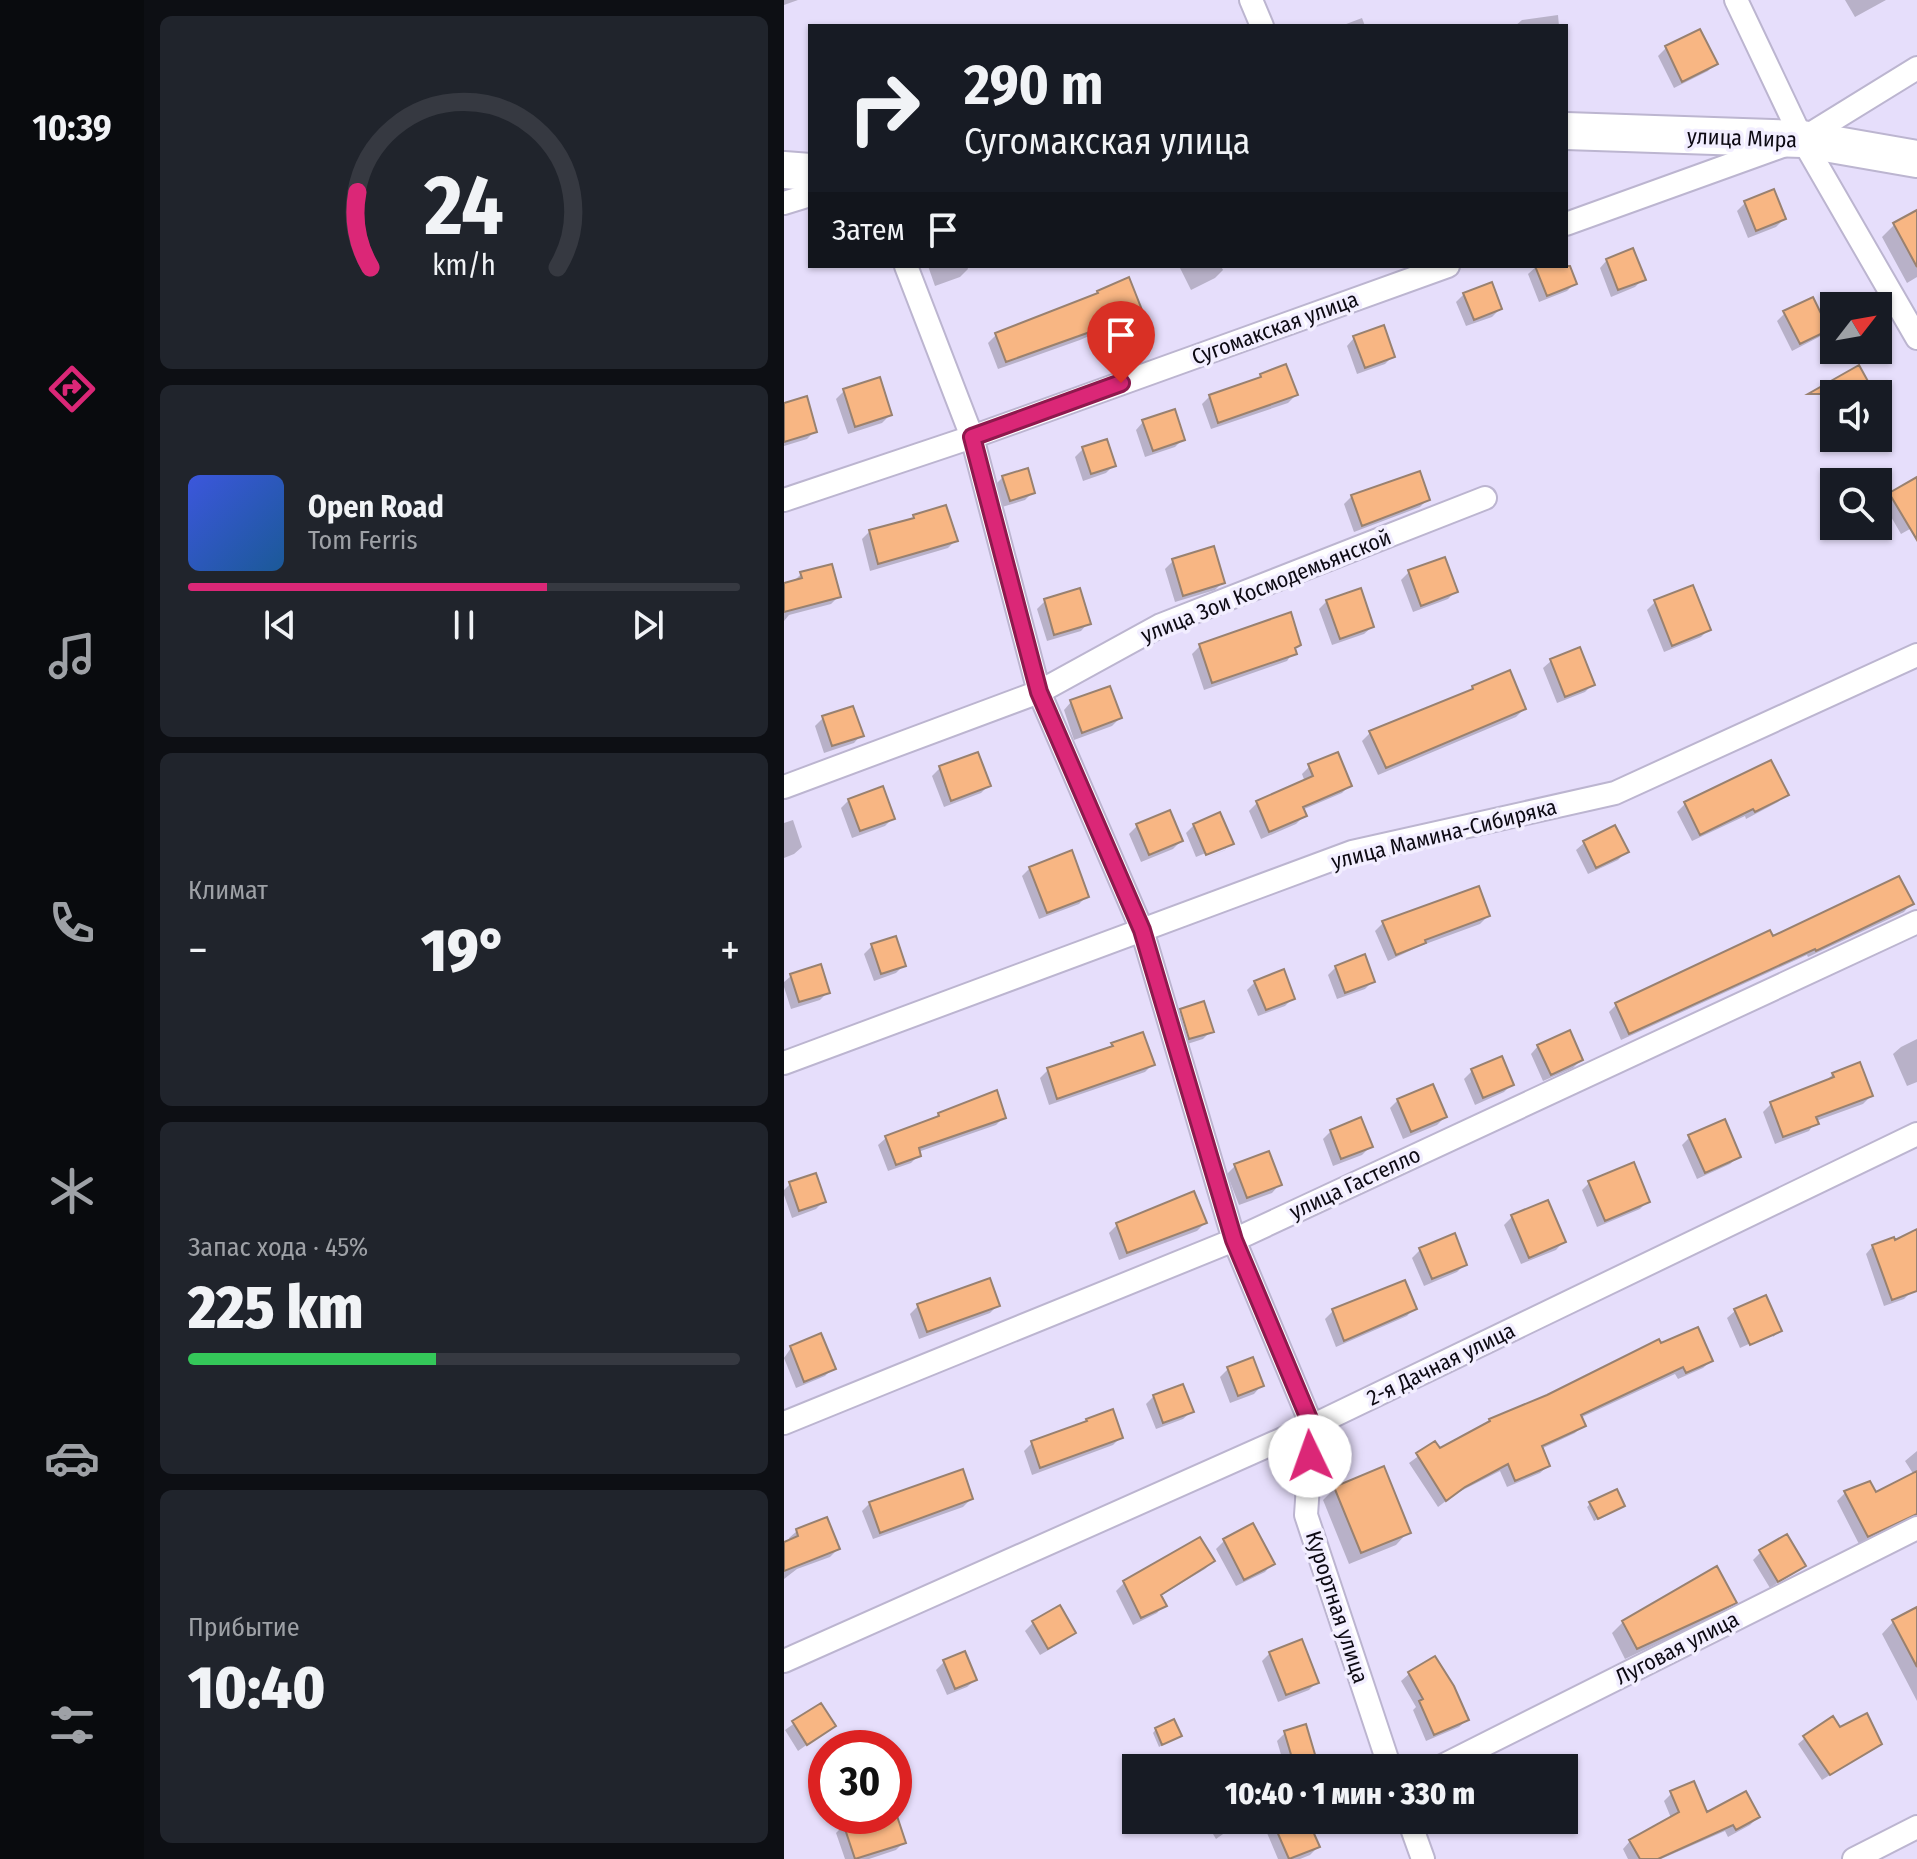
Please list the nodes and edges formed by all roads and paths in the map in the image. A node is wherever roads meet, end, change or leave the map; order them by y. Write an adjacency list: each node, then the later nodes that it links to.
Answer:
1 (1251, 0): 3 (street)
2 (1736, 0): 6 (street)
3 (1261, 24)
4 (1917, 68): 6 (street)
5 (1568, 131): 6 (main road, улица Мира)
6 (1802, 139): 7 (main road, улица Мира); 12 (street); 15 (street)
7 (1917, 159)
8 (784, 170): 9 (main road)
9 (808, 172)
10 (808, 196): 11 (street)
11 (784, 203)
12 (1568, 223)
13 (907, 268): 16 (street, Курортная улица)
14 (1442, 268): 16 (street, Сугомакская улица)
15 (1917, 338)
16 (972, 437): 18 (street, Сугомакская улица); 20 (street, Курортная улица)
17 (1485, 498): 20 (street, улица Зои Космодемьянской)
18 (784, 500)
19 (1917, 655): 23 (street, улица Мамина-Сибиряка)
20 (1039, 692): 21 (street, улица Зои Космодемьянской); 23 (street, Курортная улица)
21 (784, 787)
22 (1917, 922): 26 (street, улица Гастелло)
23 (1142, 930): 24 (street, улица Мамина-Сибиряка); 26 (street, Курортная улица)
24 (784, 1063)
25 (1917, 1134): 28 (street, 2-я Дачная улица)
26 (1234, 1240): 27 (street, улица Гастелло); 28 (street, Курортная улица)
27 (784, 1423)
28 (1312, 1426): 30 (street, 2-я Дачная улица); 31 (street, Курортная улица)
29 (1917, 1528): 32 (street, Луговая улица)
30 (784, 1661)
31 (1385, 1754)
32 (1466, 1754)
33 (1917, 1827): 36 (street)
34 (1414, 1834): 35 (street)
35 (1423, 1859)
36 (1854, 1859)

